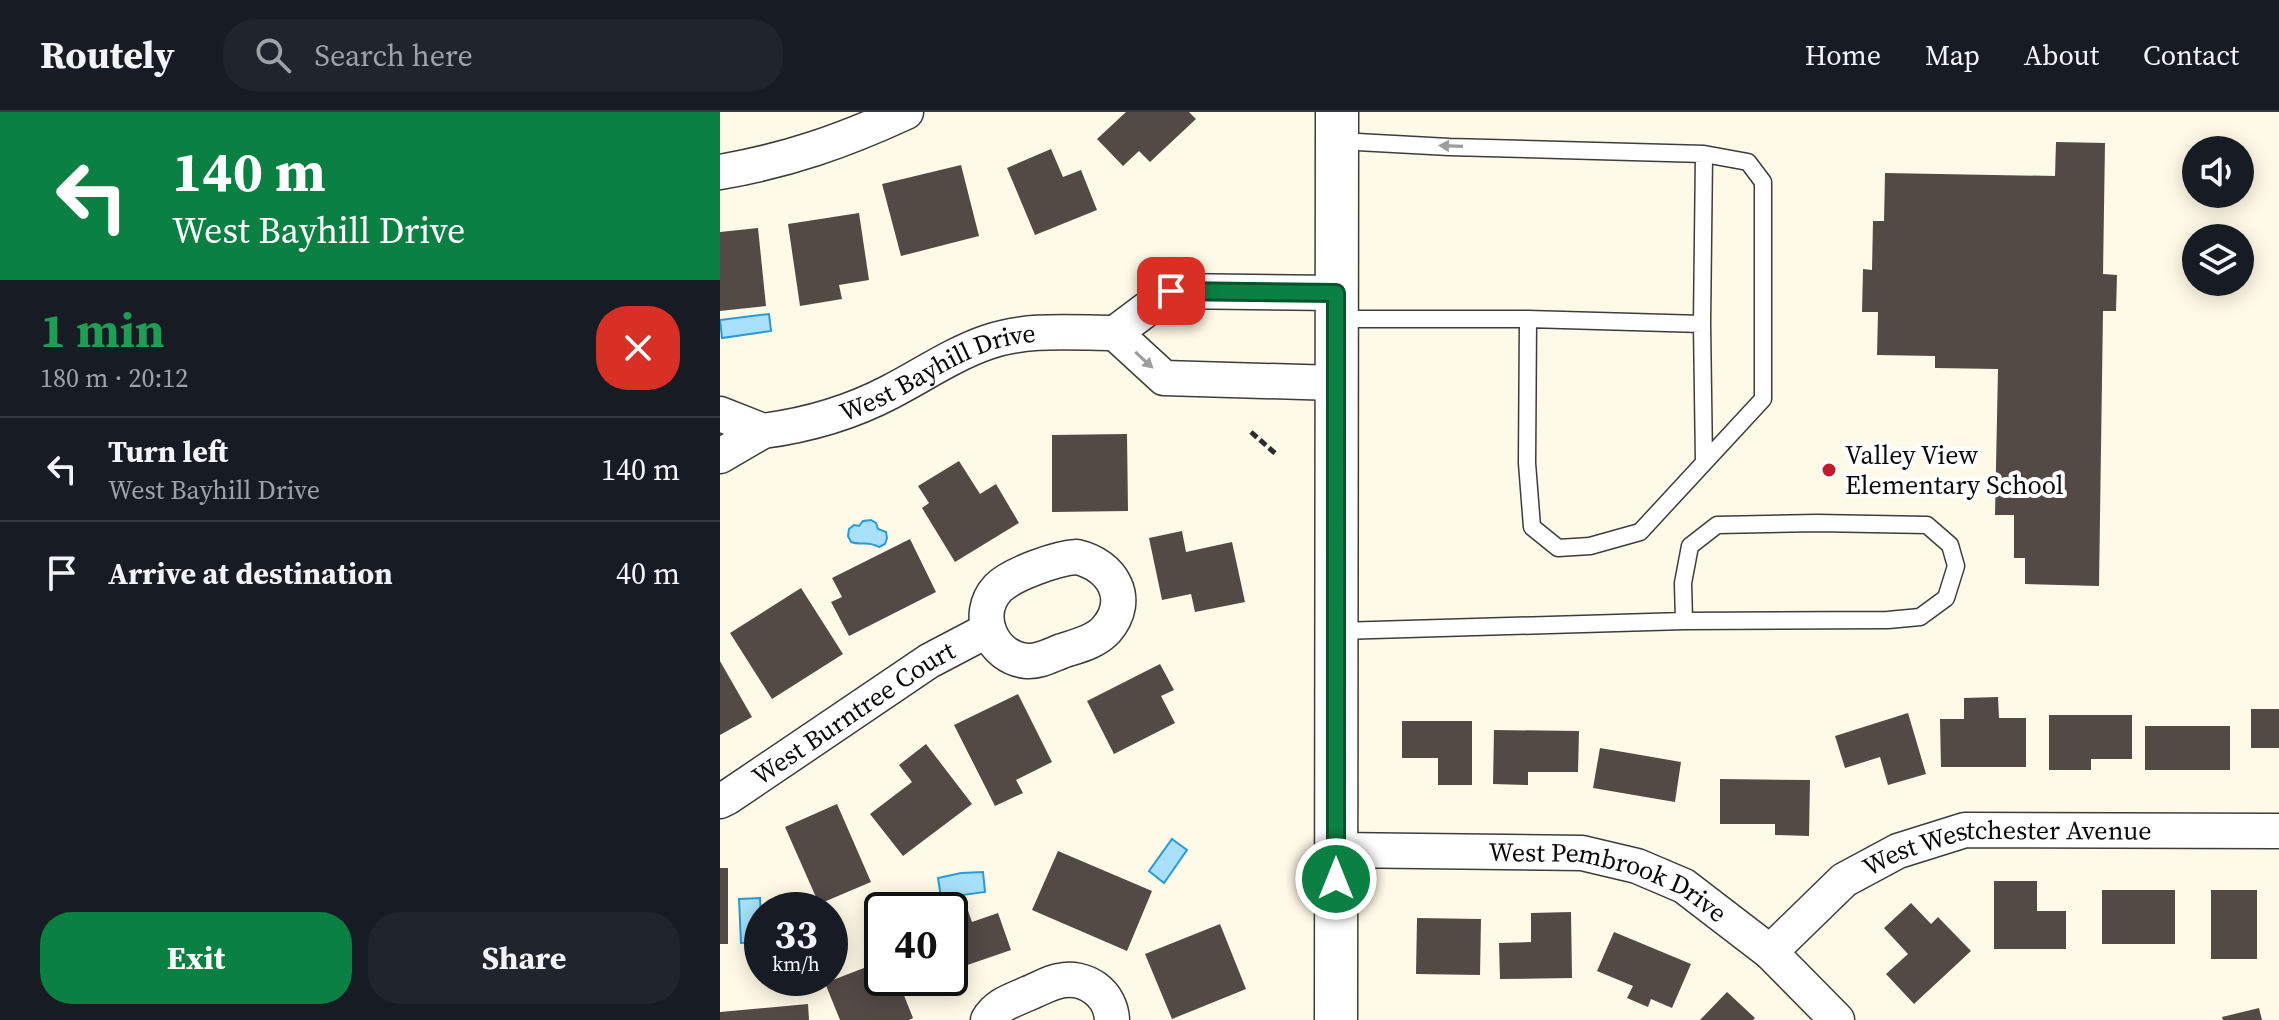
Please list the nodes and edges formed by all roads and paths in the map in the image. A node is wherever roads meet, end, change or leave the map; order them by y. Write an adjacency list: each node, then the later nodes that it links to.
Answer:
1 (906, 112): 4 (street)
2 (1337, 126): 3 (lane, one-way to 2); 5 (street)
3 (1704, 154): 7 (lane); 15 (lane)
4 (720, 172)
5 (1336, 306): 6 (lane); 8 (street); 9 (street)
6 (1528, 319): 7 (lane); 15 (lane)
7 (1702, 324): 15 (lane)
8 (1115, 333): 9 (street, one-way to 9); 11 (street, West Bayhill Drive)
9 (1336, 383): 18 (street)
10 (720, 414): 11 (street)
11 (763, 431): 14 (street, West Bayhill Drive)
12 (1251, 432): 13 (path)
13 (1277, 455)
14 (720, 456)
15 (1704, 463)
16 (1684, 621): 16 (lane); 18 (lane)
17 (988, 630): 19 (street, West Burntree Court)
18 (1337, 631): 21 (street)
19 (720, 801)
20 (2279, 831): 22 (street, West Westchester Avenue)
21 (1336, 850): 22 (street, West Pembrook Drive); 25 (street)
22 (1770, 952): 26 (street, West Pembrook Drive)
23 (988, 1020): 24 (street)
24 (1112, 1020)
25 (1336, 1020)
26 (1837, 1020)

